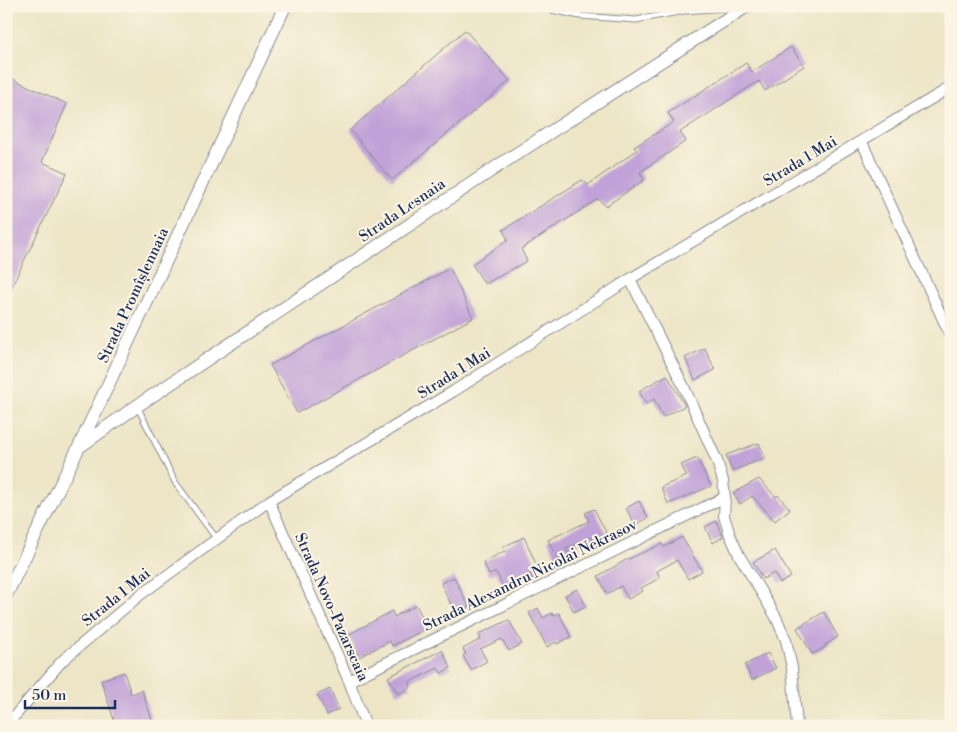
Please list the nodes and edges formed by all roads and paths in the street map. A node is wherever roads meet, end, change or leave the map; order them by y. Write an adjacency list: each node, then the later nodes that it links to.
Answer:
1 (285, 6): 9 (street, Strada Promîșlennaia)
2 (533, 6): 3 (lane)
3 (746, 6): 8 (street, Strada Lesnaia)
4 (951, 87): 5 (street, Strada 1 Mai)
5 (862, 142): 6 (street, Strada 1 Mai); 7 (street)
6 (630, 279): 10 (street); 11 (street, Strada 1 Mai)
7 (951, 337)
8 (137, 406): 9 (street, Strada Lesnaia); 12 (lane)
9 (79, 447): 13 (street, Strada Promîșlennaia)
10 (725, 497): 14 (street, Strada Alexandru Nicolai Nekrasov); 17 (street)
11 (268, 500): 12 (street, Strada 1 Mai); 14 (street, Strada Novo-Pazarscaia)
12 (216, 538): 15 (street, Strada 1 Mai)
13 (6, 596)
14 (349, 681): 16 (street, Strada Novo-Pazarscaia)
15 (6, 726)
16 (366, 726)
17 (797, 726)

